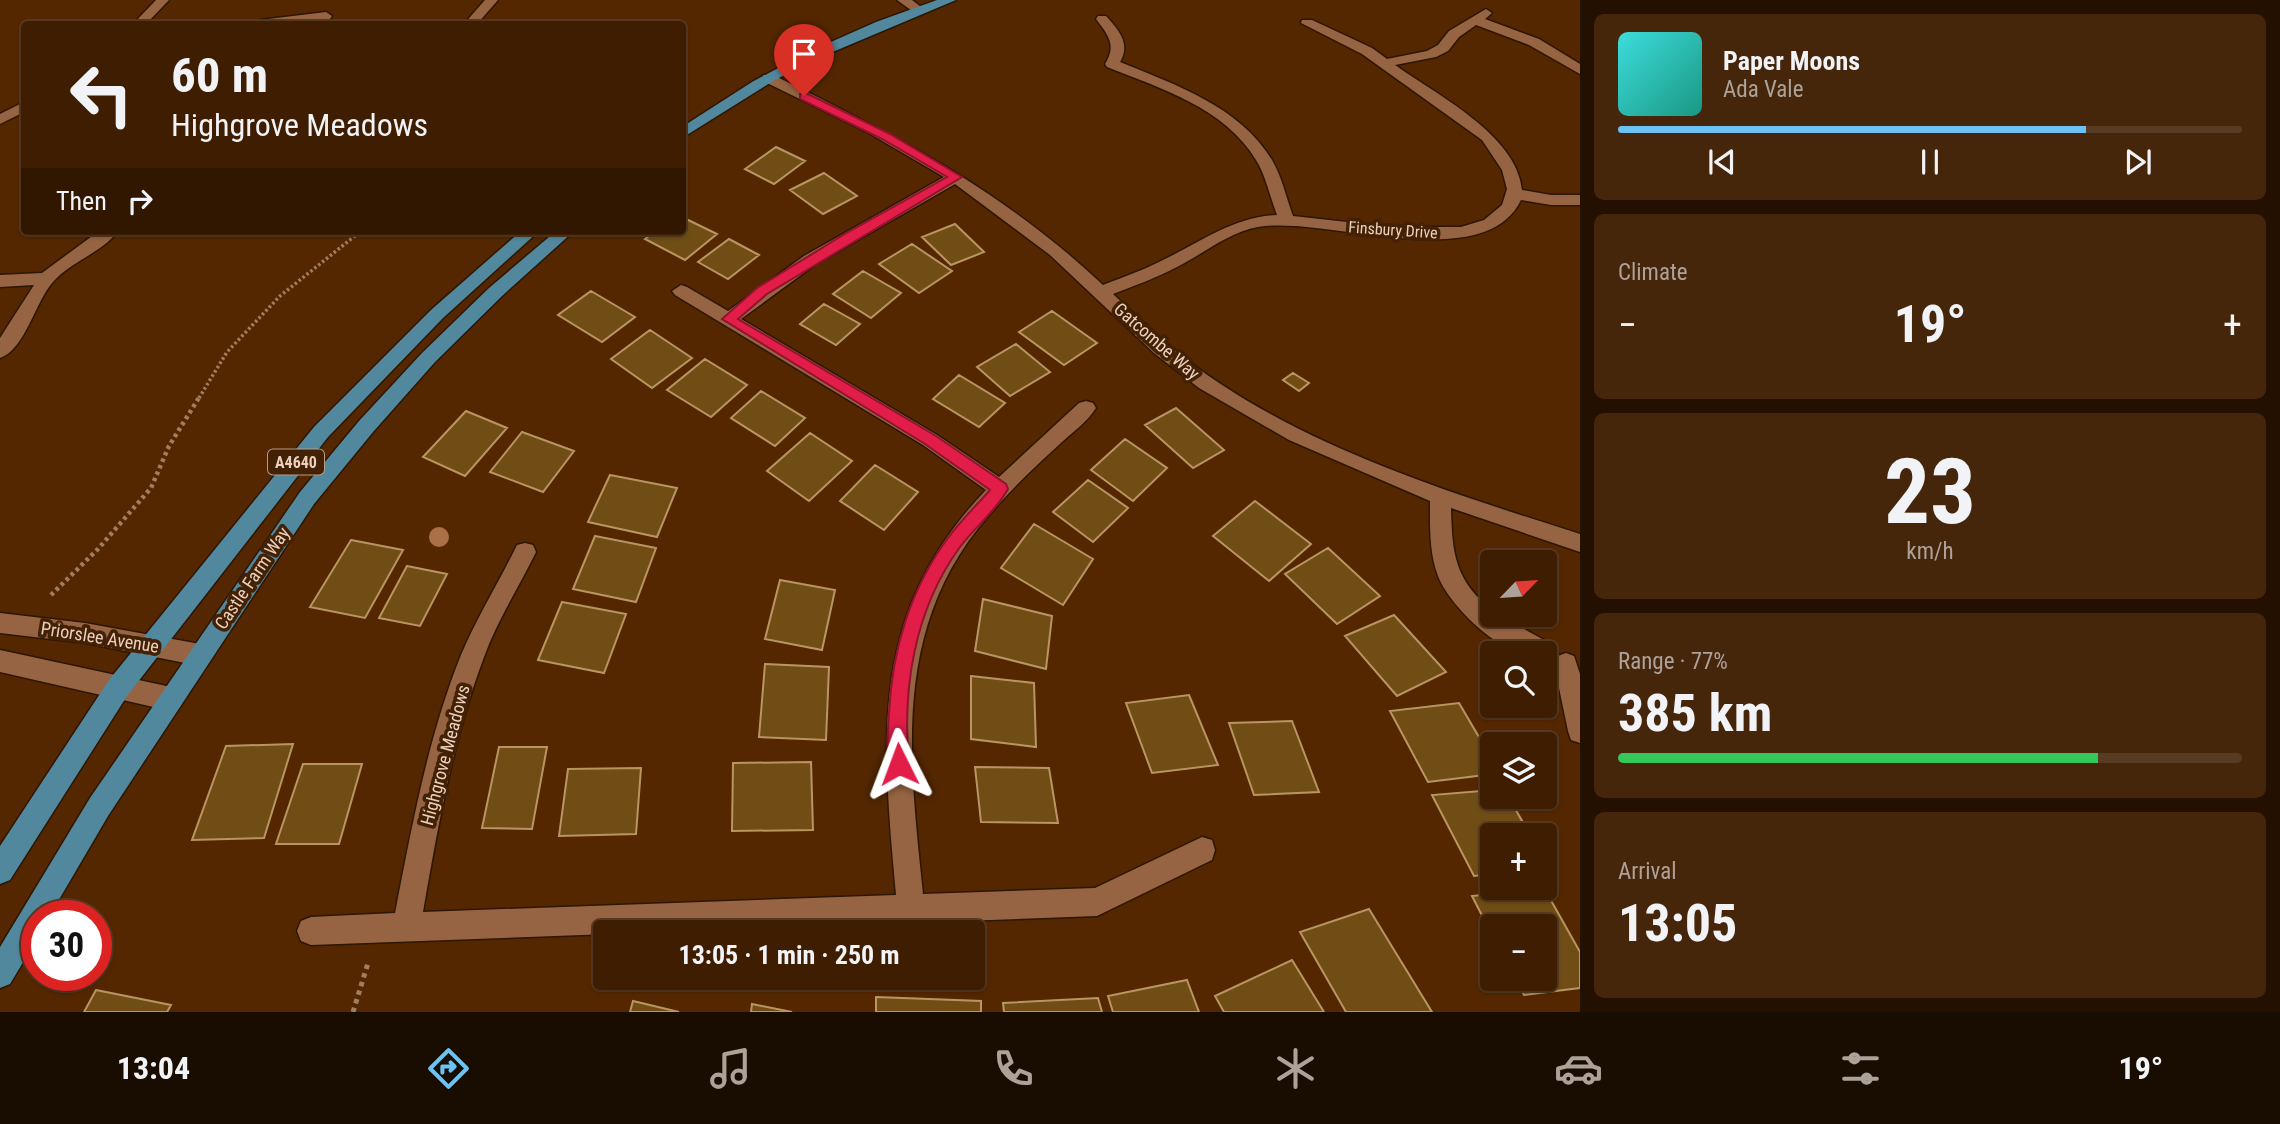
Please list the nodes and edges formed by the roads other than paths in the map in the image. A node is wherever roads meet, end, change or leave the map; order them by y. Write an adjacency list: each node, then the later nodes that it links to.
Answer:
1 (163, 0): 8 (street)
2 (492, 0): 10 (street)
3 (903, 0): 5 (street)
4 (950, 0): 5 (main road)
5 (919, 9): 16 (main road)
6 (326, 16): 9 (street)
7 (1102, 19): 23 (street)
8 (142, 21)
9 (285, 21)
10 (473, 21)
11 (1307, 23): 12 (street)
12 (1330, 34): 13 (street); 14 (street)
13 (1312, 42)
14 (1386, 63): 15 (street); 21 (street)
15 (1580, 70)
16 (768, 78): 19 (main road); 20 (street, Gatcombe Way)
17 (21, 108): 18 (street)
18 (0, 120)
19 (686, 131)
20 (956, 177): 30 (street, Gatcombe Way); 31 (street)
21 (1515, 194): 22 (street); 23 (street, Finsbury Drive)
22 (1580, 200)
23 (1287, 220): 30 (street, Finsbury Drive)
24 (105, 235): 27 (street)
25 (526, 235): 39 (main road, Castle Farm Way / A4640)
26 (560, 235): 40 (main road, Castle Farm Way / A4640)
27 (46, 278): 28 (street); 32 (street)
28 (0, 281)
29 (681, 291): 31 (street)
30 (1101, 292): 35 (street, Gatcombe Way)
31 (729, 319): 34 (street)
32 (0, 351)
33 (1086, 408): 34 (street)
34 (1000, 489): 48 (street)
35 (1440, 498): 36 (street, Gatcombe Way); 41 (street)
36 (1580, 542)
37 (525, 552): 49 (street, Highgrove Meadows)
38 (0, 623): 39 (street, Priorslee Avenue)
39 (151, 645): 40 (street, Priorslee Avenue); 43 (main road, Castle Farm Way / A4640)
40 (200, 655): 44 (main road, Castle Farm Way / A4640)
41 (1559, 659): 45 (street)
42 (0, 661): 43 (street)
43 (118, 688): 44 (street); 47 (main road, Castle Farm Way / A4640)
44 (172, 699): 51 (main road, Castle Farm Way / A4640)
45 (1580, 731)
46 (1202, 850): 48 (street)
47 (0, 870)
48 (912, 910): 49 (street)
49 (393, 928): 50 (street)
50 (311, 931)
51 (0, 974)

